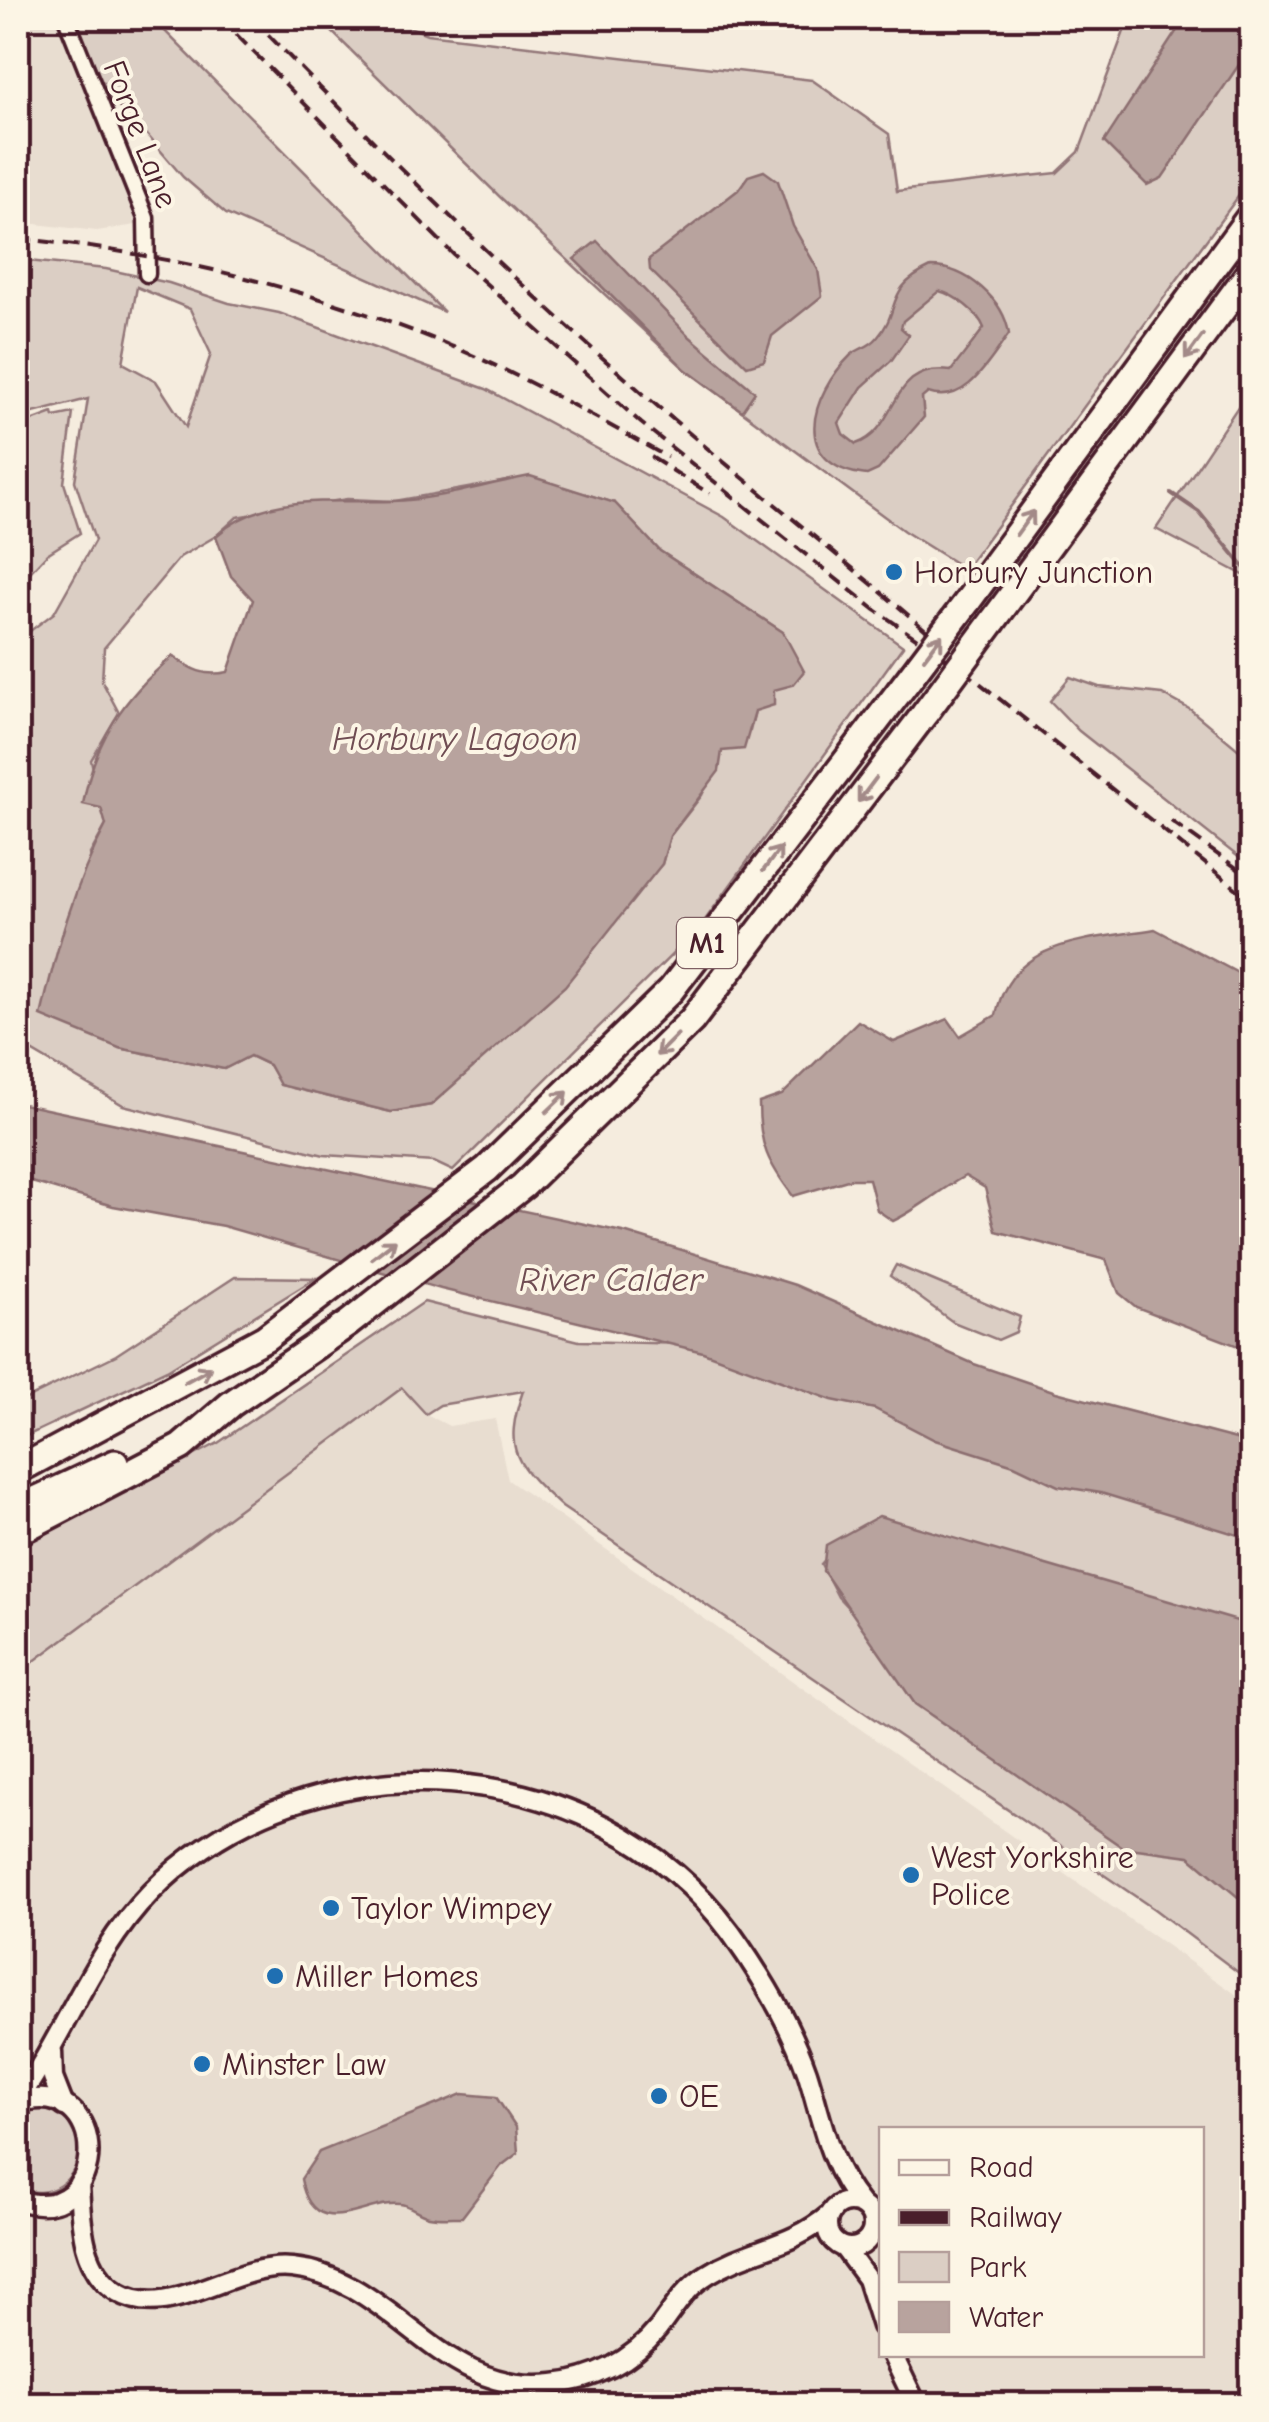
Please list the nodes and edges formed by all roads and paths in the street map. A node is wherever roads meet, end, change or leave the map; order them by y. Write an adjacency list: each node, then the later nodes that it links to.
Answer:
1 (66, 18): 4 (street, Forge Lane)
2 (1252, 214): 6 (highway, M1, one-way to 2, bridge)
3 (1252, 269): 5 (highway, M1, one-way to 5, bridge)
4 (147, 274)
5 (231, 1404): 9 (highway, M1); 10 (highway)
6 (113, 1422): 7 (highway); 8 (highway, M1)
7 (18, 1457)
8 (18, 1470)
9 (18, 1508)
10 (18, 1532)
11 (52, 2052): 12 (street); 13 (street); 14 (street)
12 (18, 2102): 13 (street)
13 (64, 2106): 15 (street)
14 (833, 2164): 18 (street); 19 (street)
15 (80, 2183): 16 (street); 20 (street)
16 (50, 2202): 17 (street); 20 (street)
17 (20, 2203)
18 (860, 2204): 19 (street); 21 (street)
19 (832, 2211): 22 (street); 23 (street)
20 (82, 2229): 22 (street)
21 (872, 2234): 23 (street); 24 (street)
22 (790, 2243): 23 (street)
23 (840, 2245): 24 (street)
24 (867, 2279): 25 (street)
25 (879, 2317)
26 (893, 2357): 27 (street)
27 (916, 2404)

